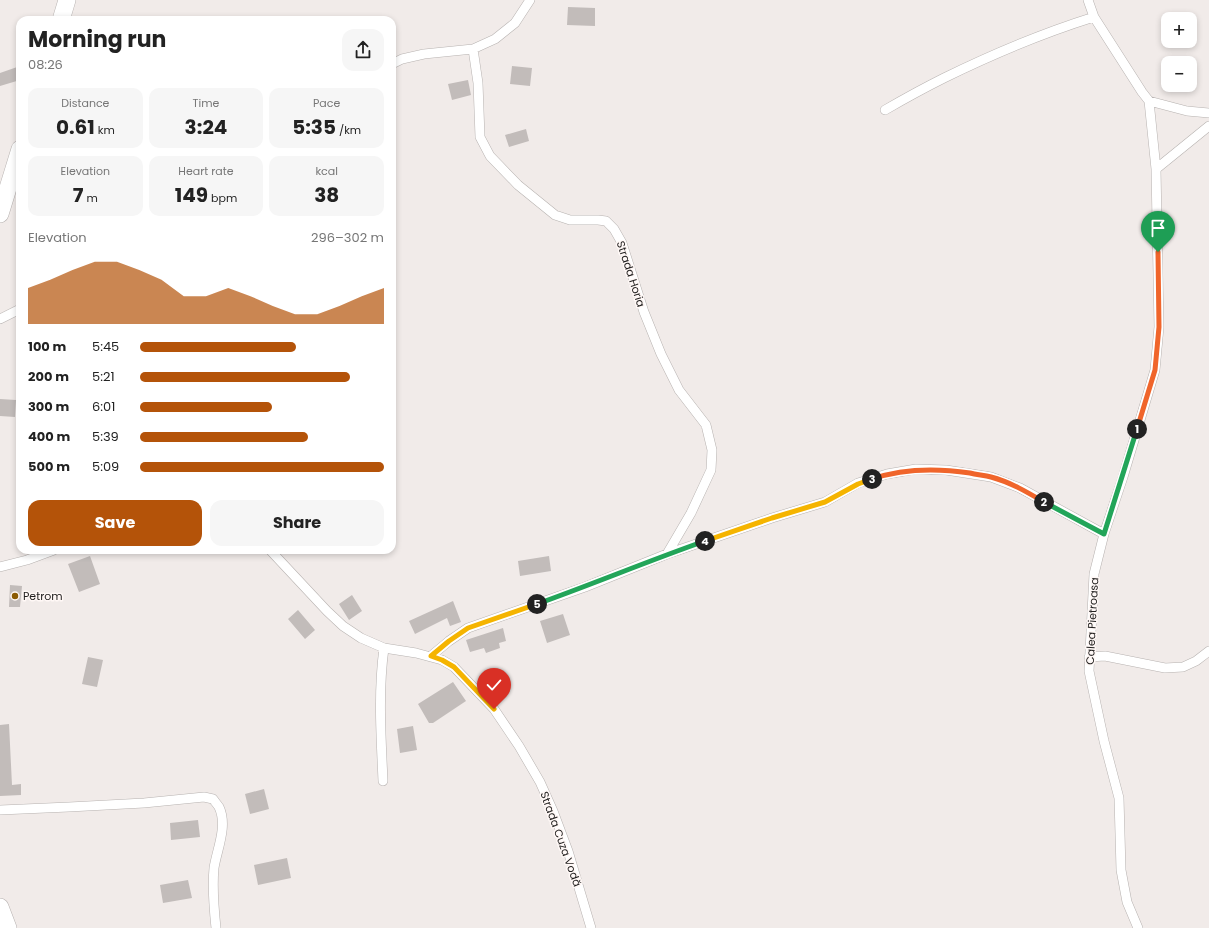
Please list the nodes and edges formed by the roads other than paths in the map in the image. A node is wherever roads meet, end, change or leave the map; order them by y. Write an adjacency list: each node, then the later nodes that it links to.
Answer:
1 (67, 0): 4 (highway)
2 (530, 0): 6 (street)
3 (1088, 0): 5 (street)
4 (62, 16)
5 (1094, 17): 8 (street); 9 (street)
6 (473, 49): 7 (street); 20 (street, Strada Horia)
7 (396, 62)
8 (1149, 102): 10 (street); 13 (street, Calea Pietroasa)
9 (884, 110)
10 (1209, 113)
11 (1209, 126): 13 (street)
12 (16, 162): 14 (highway)
13 (1156, 169): 17 (street, Calea Pietroasa)
14 (0, 214)
15 (16, 311): 16 (street)
16 (0, 319)
17 (1104, 534): 20 (street); 25 (street, Calea Pietroasa)
18 (43, 554): 21 (street)
19 (274, 554): 22 (street, Strada Cuza Vodă)
20 (668, 554): 24 (street)
21 (0, 567)
22 (384, 648): 24 (street, Strada Cuza Vodă); 26 (street)
23 (1209, 651): 25 (street)
24 (431, 656): 31 (street, Strada Cuza Vodă)
25 (1089, 657): 32 (street, Calea Pietroasa)
26 (383, 781)
27 (0, 810): 30 (street)
28 (0, 907): 29 (highway)
29 (8, 928)
30 (216, 928)
31 (591, 928)
32 (1138, 928)

